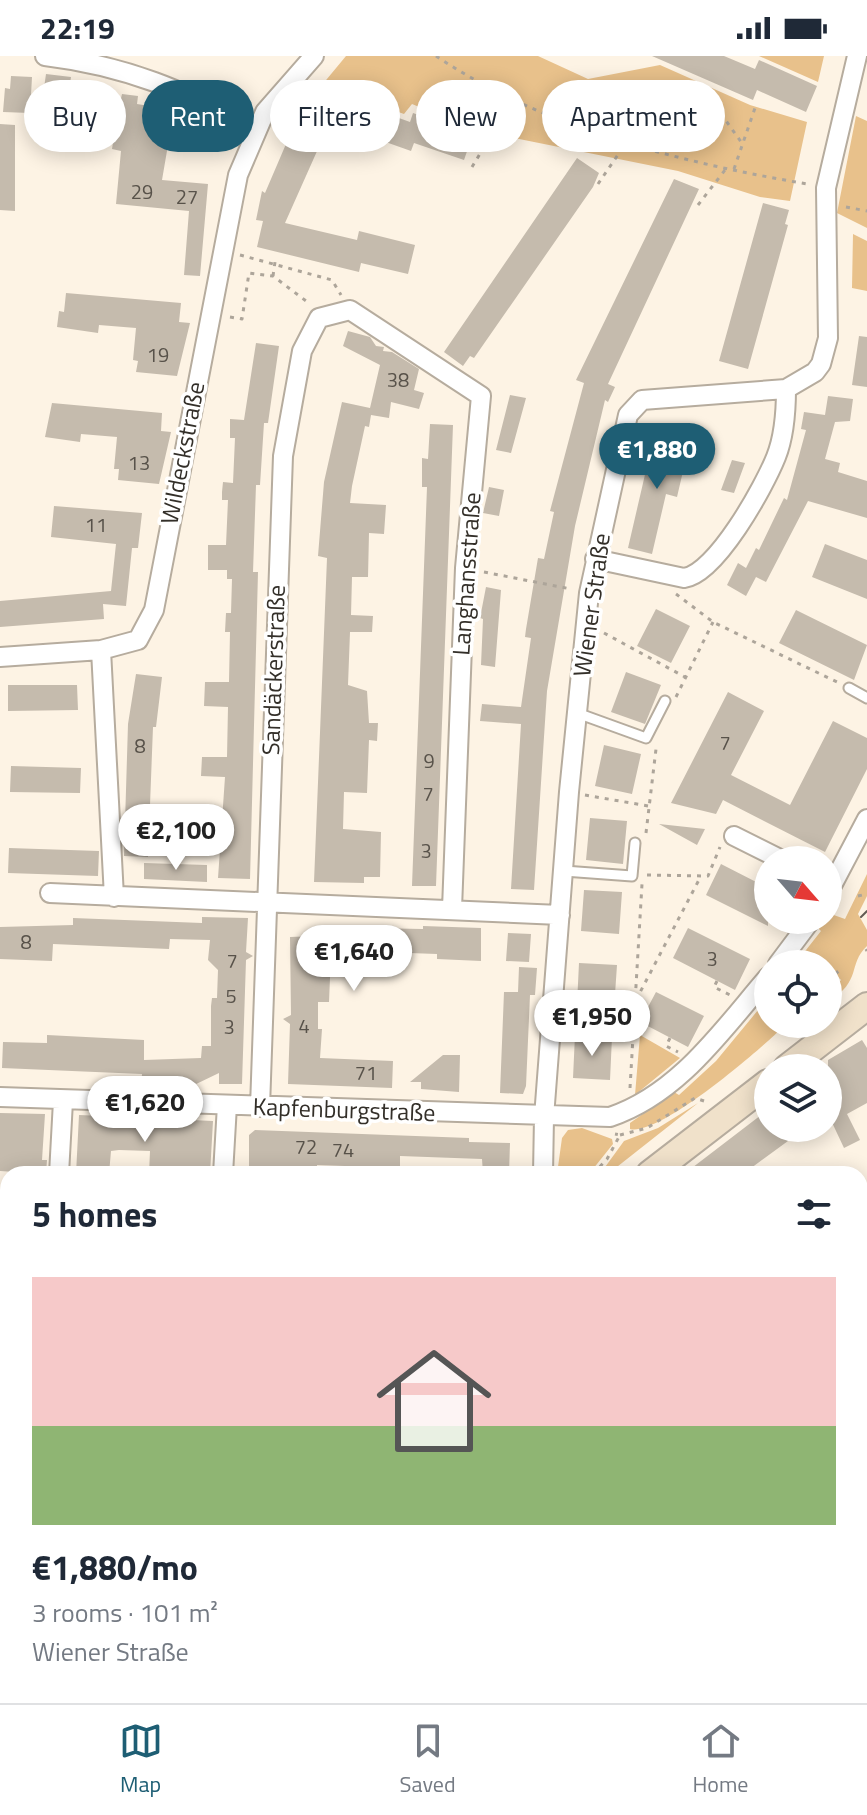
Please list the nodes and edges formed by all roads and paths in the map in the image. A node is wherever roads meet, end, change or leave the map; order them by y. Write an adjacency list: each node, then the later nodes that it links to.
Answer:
1 (45, 56): 8 (street)
2 (314, 56): 8 (street, Wildeckstraße)
3 (436, 56): 5 (path)
4 (857, 56): 17 (street)
5 (477, 80)
6 (755, 108): 9 (path)
7 (725, 119): 9 (path)
8 (256, 128): 20 (street, Wildeckstraße)
9 (744, 146): 15 (path)
10 (481, 152): 13 (path)
11 (620, 152): 16 (path)
12 (662, 152): 14 (path)
13 (472, 167)
14 (726, 168): 15 (path); 18 (path)
15 (733, 170): 17 (path)
16 (598, 184)
17 (826, 196): 19 (path); 26 (street)
18 (698, 205)
19 (867, 211)
20 (221, 251): 21 (path); 33 (street, Wildeckstraße)
21 (275, 262): 22 (path); 23 (path)
22 (273, 276): 24 (path); 25 (path)
23 (332, 280)
24 (230, 317)
25 (319, 318): 28 (street, Langhansstraße); 54 (street, Sandäckerstraße)
26 (786, 389): 27 (street, Wiener Straße); 29 (street)
27 (595, 559): 29 (street); 30 (street, Wiener Straße)
28 (465, 568): 30 (path); 55 (street, Langhansstraße)
29 (684, 578): 31 (path)
30 (589, 593): 32 (street, Wiener Straße)
31 (713, 622): 35 (path); 36 (path)
32 (585, 630): 35 (path); 39 (street, Wiener Straße)
33 (101, 650): 34 (street, Wildeckstraße); 53 (street)
34 (0, 657)
35 (685, 677): 38 (path)
36 (849, 688): 37 (lane)
37 (867, 698)
38 (669, 702): 39 (lane)
39 (577, 713): 41 (street, Wiener Straße)
40 (657, 742): 42 (path)
41 (569, 792): 42 (path); 48 (street, Wiener Straße)
42 (648, 806): 45 (path)
43 (867, 819): 47 (street)
44 (734, 836): 46 (street); 49 (path)
45 (640, 845): 48 (lane)
46 (754, 846)
47 (842, 864)
48 (564, 871): 56 (street, Wiener Straße)
49 (701, 876): 59 (path); 59 (path)
50 (866, 892): 52 (path)
51 (50, 893): 53 (street)
52 (858, 896)
53 (114, 897): 54 (street)
54 (265, 905): 55 (street); 68 (street, Sandäckerstraße)
55 (452, 909): 56 (street)
56 (560, 915): 70 (street, Wiener Straße)
57 (717, 981): 60 (path)
58 (754, 993): 60 (street)
59 (635, 1002): 69 (path)
60 (746, 1002): 69 (street)
61 (867, 1006): 62 (main road)
62 (805, 1054)
63 (754, 1094): 77 (main road)
64 (0, 1097): 65 (street, Kapfenburgstraße)
65 (63, 1101): 67 (street, Kapfenburgstraße); 73 (street)
66 (707, 1102): 72 (path)
67 (227, 1105): 68 (street, Kapfenburgstraße); 74 (street)
68 (260, 1107): 70 (street, Kapfenburgstraße)
69 (629, 1111): 70 (street, Kapfenburgstraße)
70 (544, 1117): 75 (street, Wiener Straße)
71 (609, 1133): 72 (path)
72 (620, 1135): 76 (path)
73 (59, 1166)
74 (223, 1166)
75 (543, 1166)
76 (600, 1166)
77 (660, 1166)

